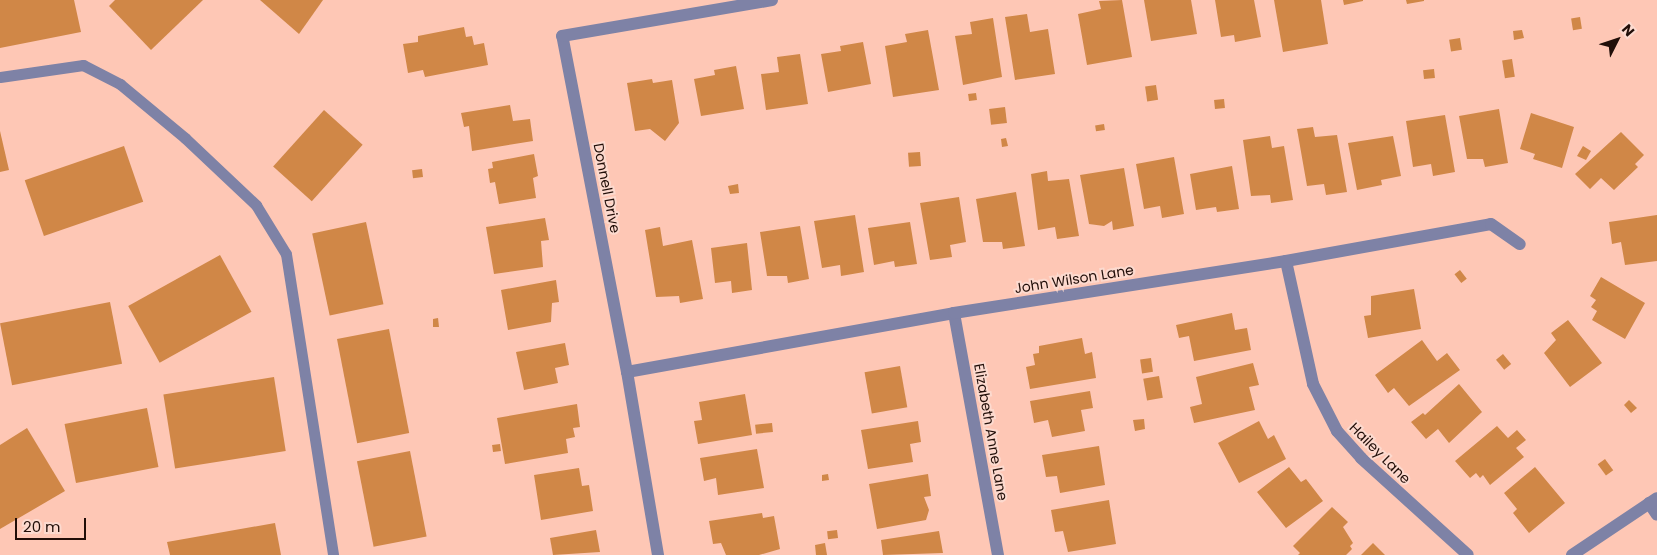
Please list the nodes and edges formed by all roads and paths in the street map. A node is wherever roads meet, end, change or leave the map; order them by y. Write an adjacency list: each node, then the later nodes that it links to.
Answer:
1 (772, 0): 6 (street, Donnell Drive)
2 (0, 77): 9 (lane)
3 (1520, 244): 4 (street, John Wilson Lane)
4 (1286, 261): 5 (street, John Wilson Lane); 12 (street, Hailey Lane)
5 (954, 313): 6 (street, John Wilson Lane); 11 (street, Elizabeth Anne Lane)
6 (627, 372): 10 (street, Donnell Drive)
7 (1653, 501): 8 (street); 13 (street)
8 (1657, 515)
9 (333, 555)
10 (658, 555)
11 (998, 555)
12 (1468, 555)
13 (1572, 555)

